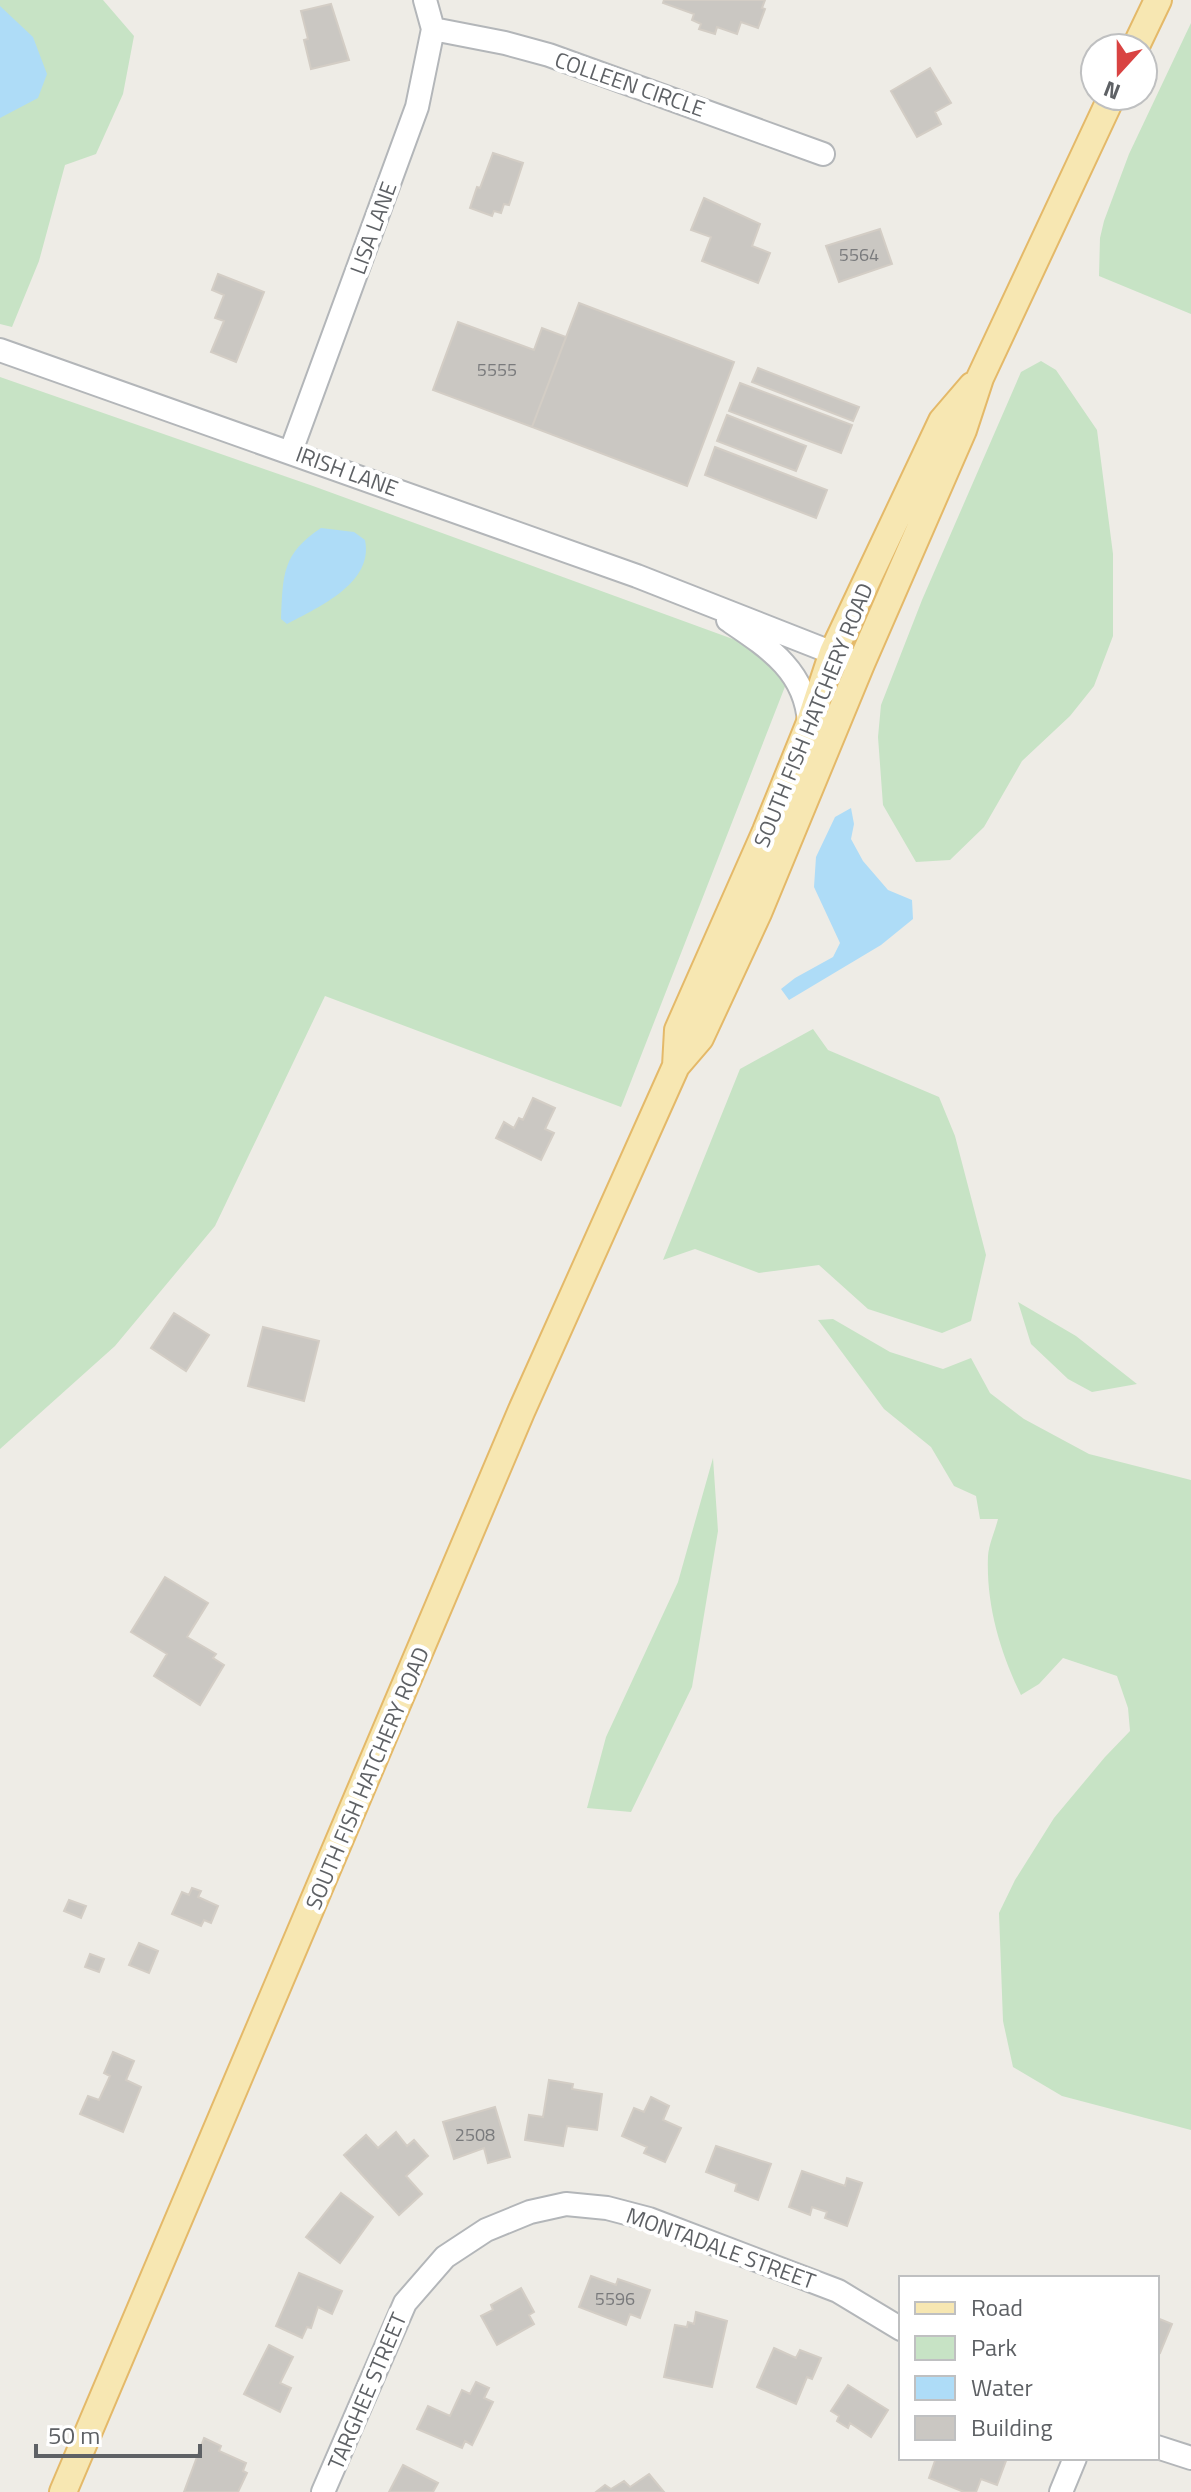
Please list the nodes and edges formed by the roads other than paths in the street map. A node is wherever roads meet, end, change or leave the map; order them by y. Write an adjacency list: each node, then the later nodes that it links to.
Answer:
1 (425, 0): 3 (street, LISA LANE)
2 (1158, 0): 4 (main road)
3 (433, 29): 6 (street, COLLEEN CIRCLE); 9 (street, LISA LANE)
4 (1143, 32)
5 (1105, 112): 8 (main road, SOUTH FISH HATCHERY ROAD)
6 (823, 154)
7 (0, 350): 9 (street, IRISH LANE)
8 (980, 378): 11 (main road, SOUTH FISH HATCHERY ROAD); 12 (main road, SOUTH FISH HATCHERY ROAD)
9 (291, 451): 10 (street, IRISH LANE)
10 (693, 598): 11 (street, IRISH LANE); 13 (street, IRISH LANE)
11 (833, 652): 12 (street, IRISH LANE); 13 (main road, SOUTH FISH HATCHERY ROAD)
12 (861, 664): 14 (main road, SOUTH FISH HATCHERY ROAD)
13 (809, 725): 14 (main road, SOUTH FISH HATCHERY ROAD)
14 (676, 1066): 20 (main road, SOUTH FISH HATCHERY ROAD)
15 (530, 2212): 16 (street, MONTADALE STREET); 21 (street, TARGHEE STREET)
16 (899, 2328)
17 (1159, 2448): 18 (street)
18 (1191, 2458)
19 (1074, 2460): 22 (street)
20 (63, 2492)
21 (323, 2492)
22 (1061, 2492)

